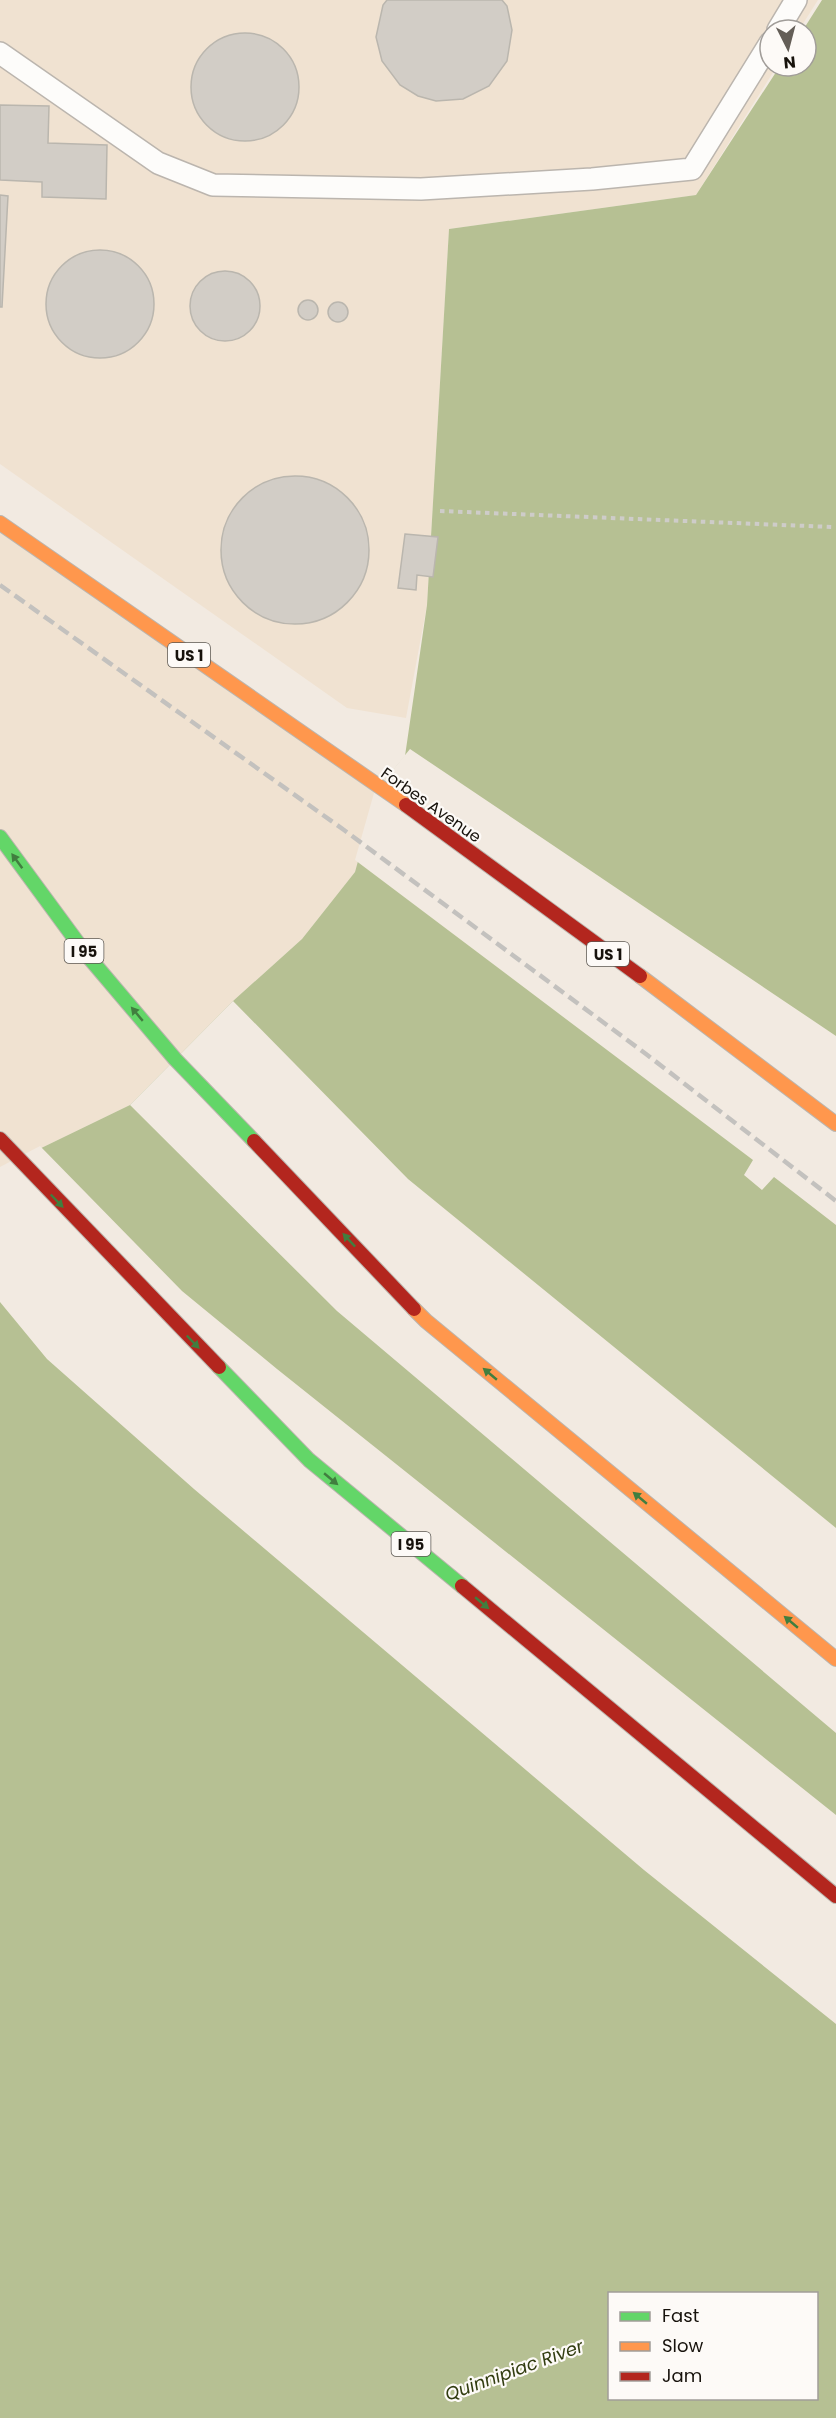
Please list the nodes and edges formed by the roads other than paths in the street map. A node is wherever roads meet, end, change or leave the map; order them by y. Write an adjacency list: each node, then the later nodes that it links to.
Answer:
1 (796, 0): 2 (lane)
2 (785, 18)
3 (0, 53): 4 (lane)
4 (758, 63)
5 (0, 523): 7 (main road, Forbes Avenue / US 1)
6 (0, 837): 9 (main road, I 95, one-way to 6)
7 (836, 1124)
8 (0, 1139): 10 (main road, I 95, one-way to 10)
9 (836, 1659)
10 (836, 1896)

